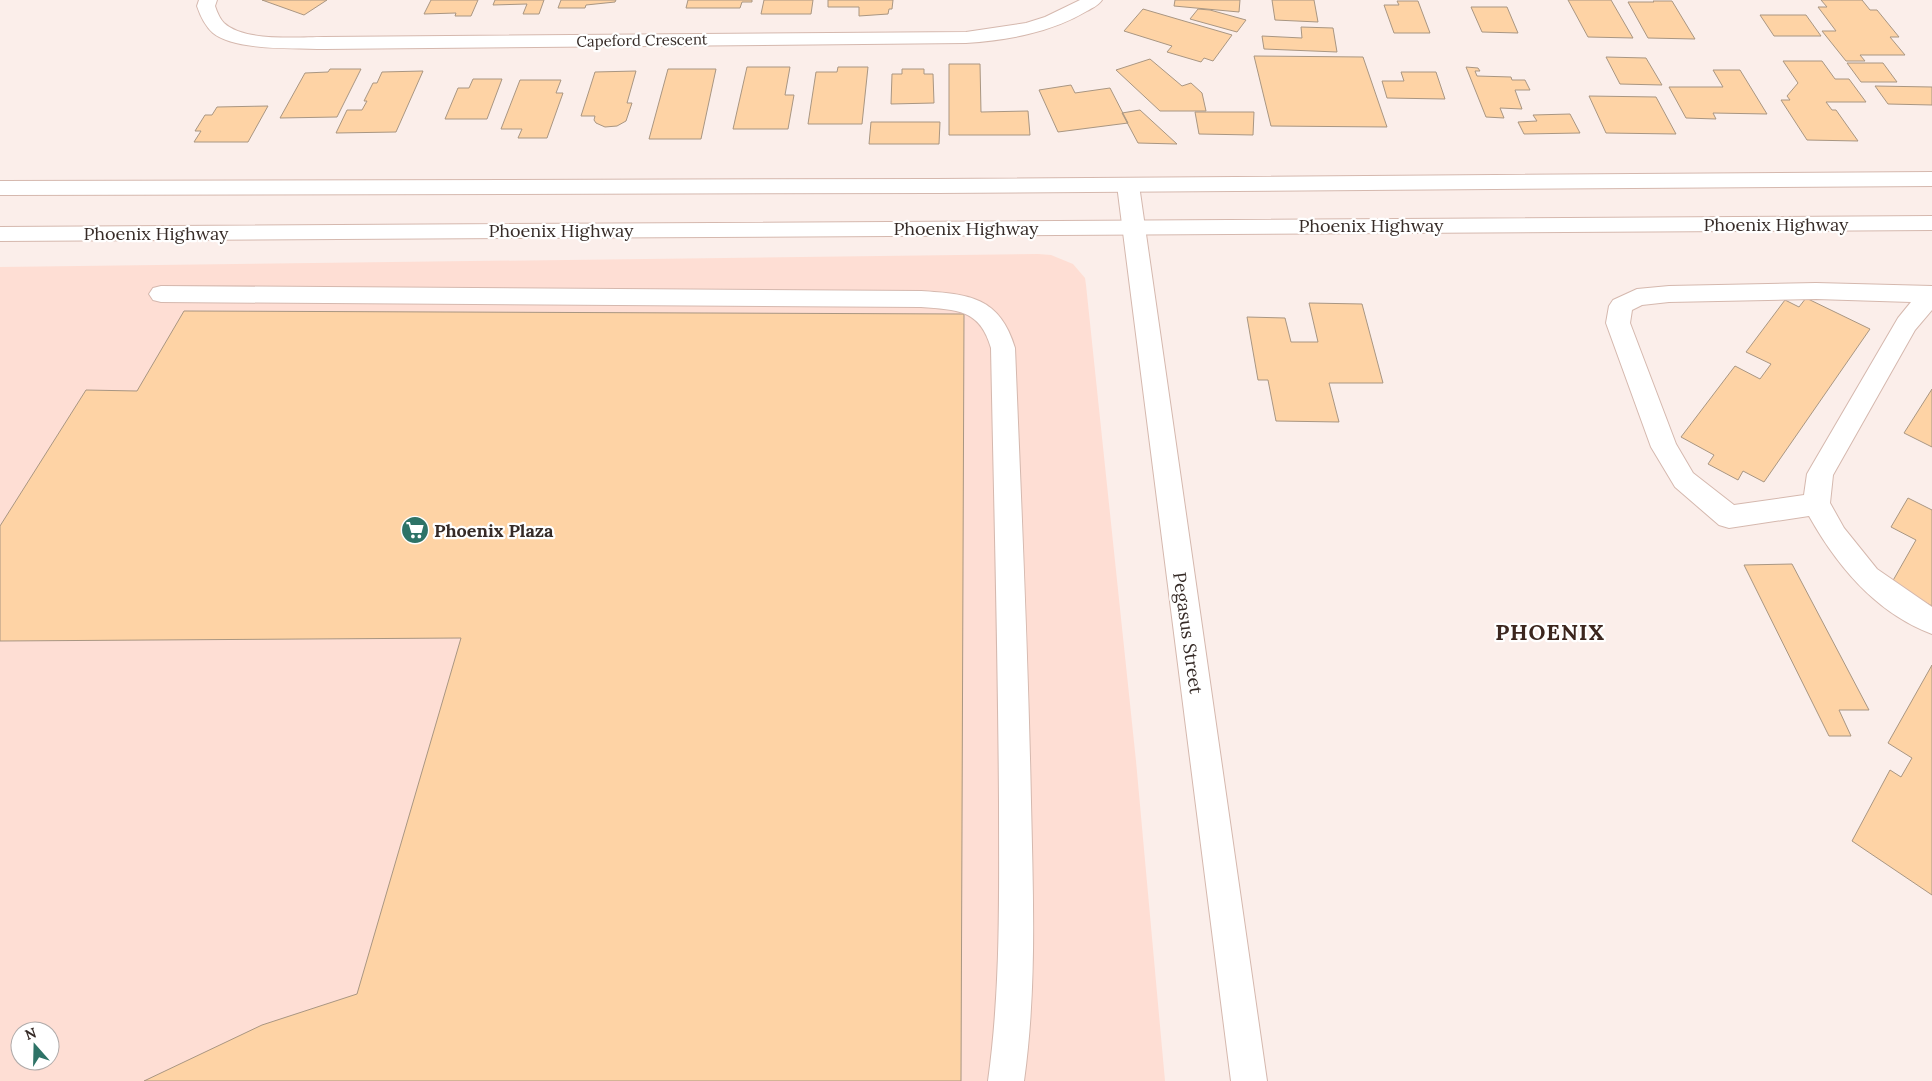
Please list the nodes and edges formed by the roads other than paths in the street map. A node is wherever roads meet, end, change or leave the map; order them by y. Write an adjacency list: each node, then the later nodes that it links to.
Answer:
1 (208, 0): 2 (main road, Capeford Crescent)
2 (1093, 0)
3 (1932, 179): 4 (main road)
4 (1128, 185): 5 (main road); 7 (main road, Pegasus Street)
5 (0, 188)
6 (1932, 223): 7 (main road, Phoenix Highway)
7 (1133, 226): 8 (main road, Phoenix Highway); 15 (main road, Pegasus Street)
8 (0, 234)
9 (161, 294): 14 (main road)
10 (1932, 294): 12 (main road)
11 (1932, 300): 12 (main road)
12 (1816, 504): 13 (main road)
13 (1932, 621)
14 (1006, 1081)
15 (1249, 1081)

